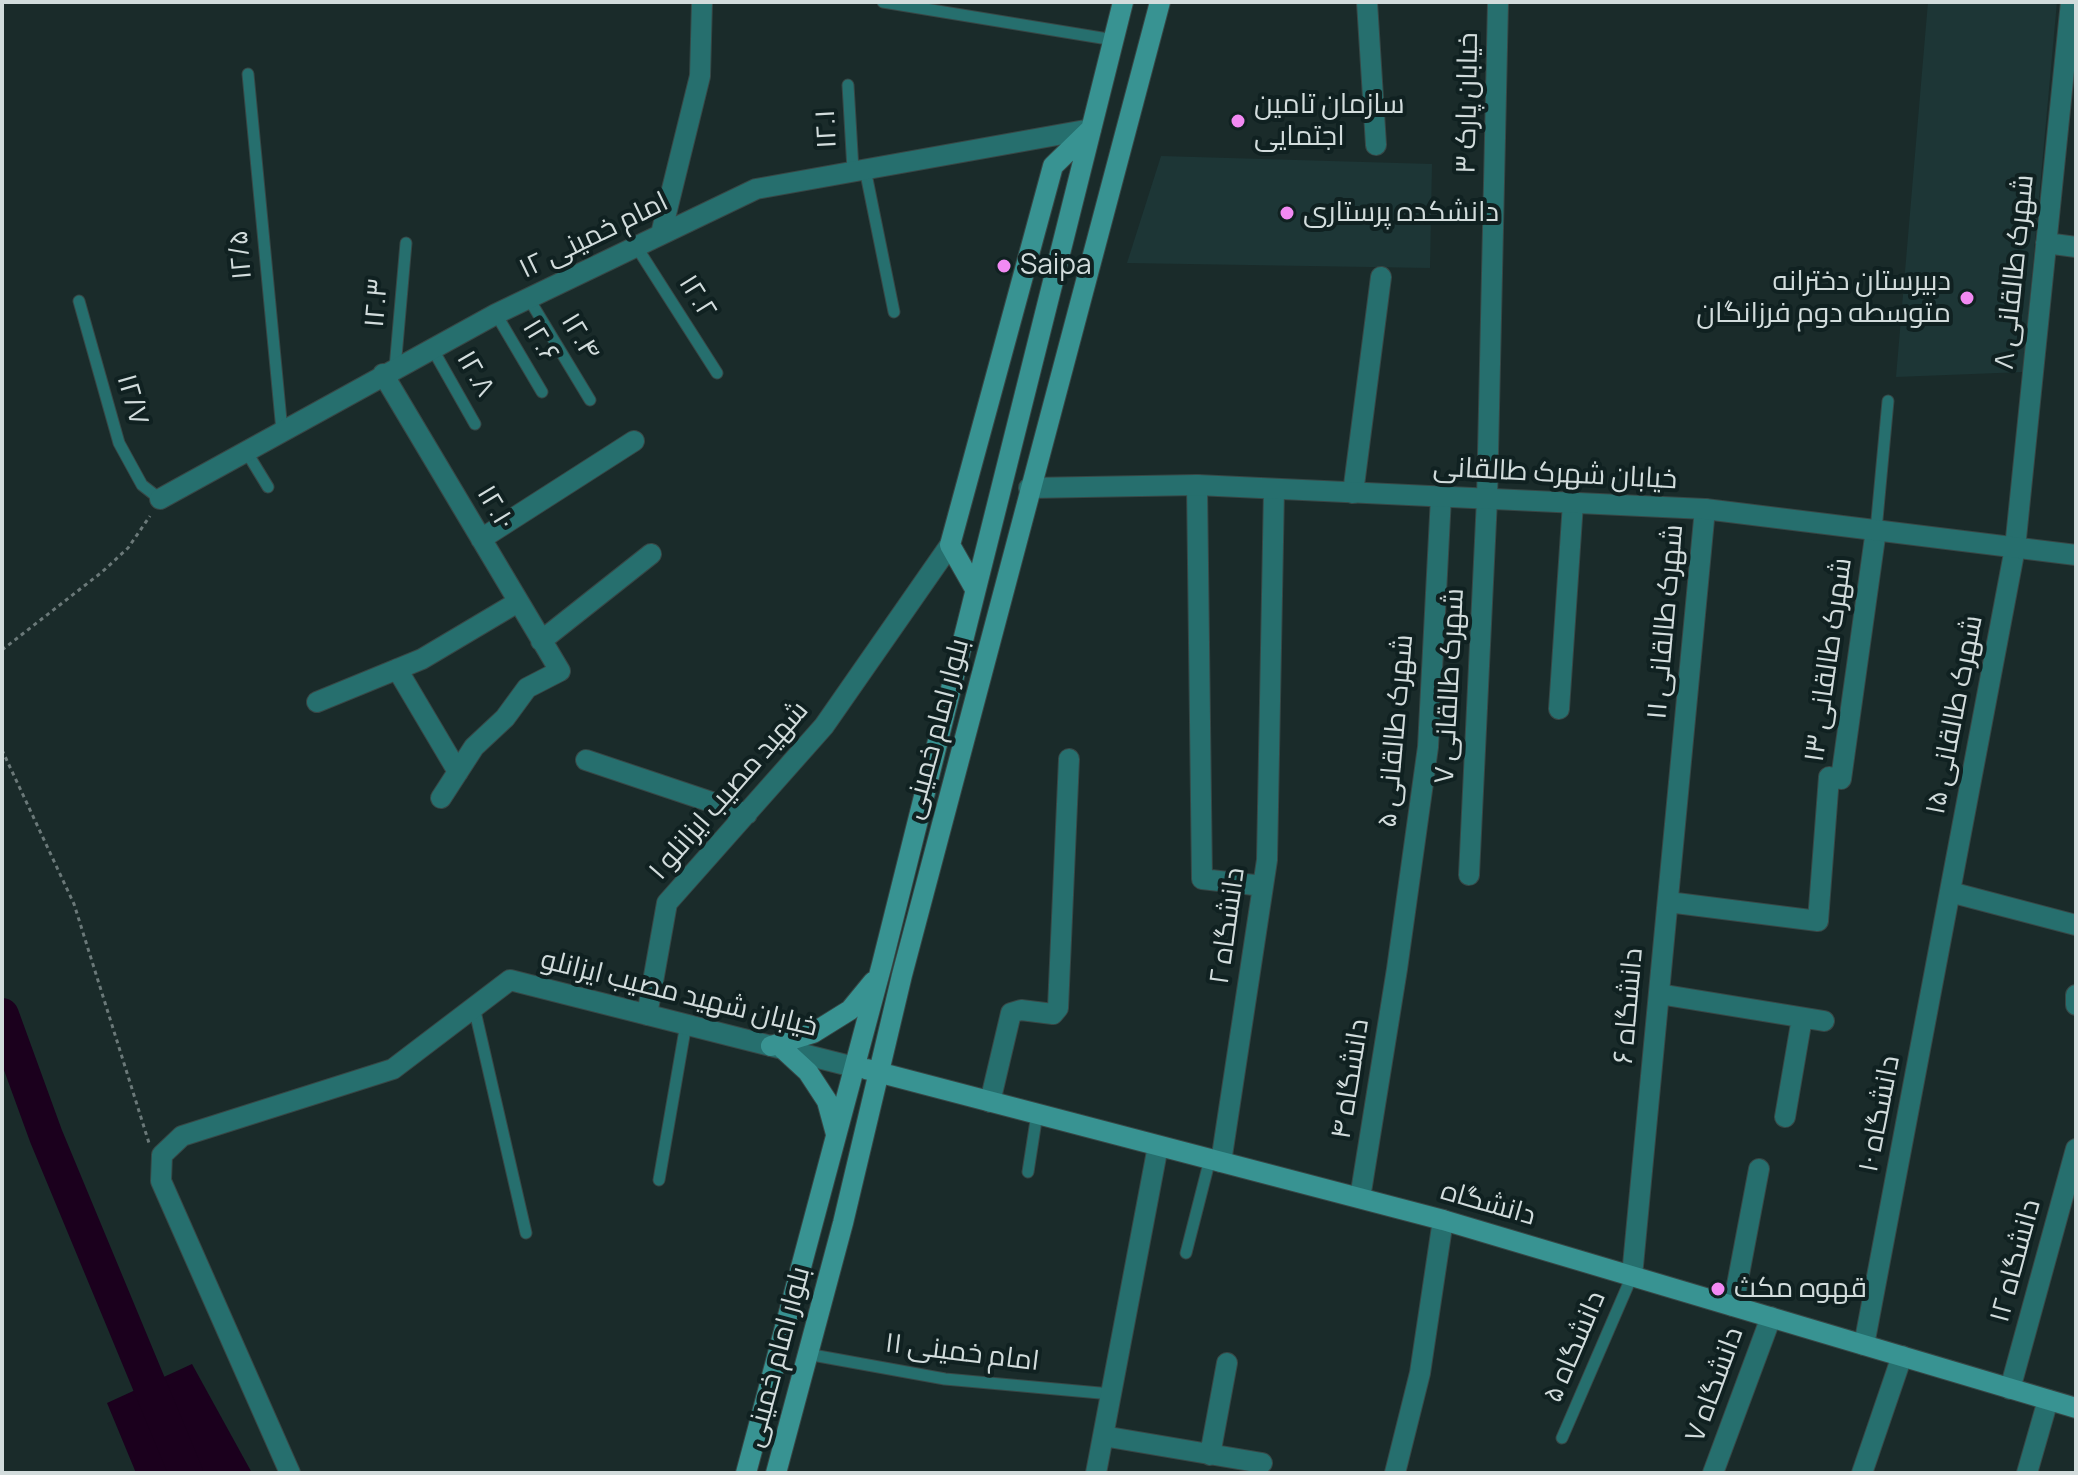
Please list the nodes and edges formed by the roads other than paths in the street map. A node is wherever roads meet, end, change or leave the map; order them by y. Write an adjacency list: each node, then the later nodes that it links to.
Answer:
1 (702, 2): 15 (street)
2 (883, 2): 8 (lane)
3 (1123, 2): 8 (main road, بلوار امام خمینی)
4 (1160, 2): 39 (main road, بلوار امام خمینی)
5 (1367, 2): 12 (street)
6 (1498, 2): 44 (street, خیابان پارک ۳)
7 (2071, 2): 13 (street, شهرک طالقانی ۸)
8 (1114, 40): 11 (main road, بلوار امام خمینی)
9 (248, 74): 32 (lane, ۱۲/۵)
10 (848, 85): 14 (lane, ۱۲.۱)
11 (1091, 129): 14 (street, امام خمینی ۱۲); 35 (main road); 36 (main road, بلوار امام خمینی)
12 (1376, 145)
13 (2066, 147): 17 (street, شهرک طالقانی ۸)
14 (859, 170): 15 (street, امام خمینی ۱۲); 23 (lane, ۱۲.۱)
15 (661, 234): 18 (street, امام خمینی ۱۲)
16 (406, 243): 26 (lane, ۱۲.۳)
17 (2046, 243): 19 (street); 50 (street, شهرک طالقانی ۸)
18 (636, 246): 21 (street, امام خمینی ۱۲); 27 (lane, ۱۲.۲)
19 (2076, 247)
20 (1381, 277): 41 (street)
21 (529, 299): 24 (street, امام خمینی ۱۲); 29 (lane, ۱۲.۴)
22 (79, 301): 43 (lane, ۱۲/۷)
23 (894, 312)
24 (496, 314): 25 (street, امام خمینی ۱۲); 28 (lane, ۱۲.۶)
25 (432, 348): 26 (street, امام خمینی ۱۲); 31 (lane, ۱۲.۸)
26 (389, 371): 32 (street, امام خمینی ۱۲); 48 (street, ۱۲.۱۰)
27 (717, 373)
28 (542, 392)
29 (590, 400)
30 (1888, 401): 47 (lane)
31 (475, 424)
32 (282, 431): 34 (street, امام خمینی ۱۲)
33 (634, 441): 48 (street)
34 (246, 451): 38 (lane); 43 (street, امام خمینی ۱۲)
35 (976, 453): 36 (main road); 49 (main road)
36 (1004, 472): 39 (main road); 53 (main road, بلوار امام خمینی)
37 (1197, 485): 39 (street, خیابان شهرک طالقانی); 40 (street, خیابان شهرک طالقانی); 66 (street)
38 (268, 487)
39 (1029, 488): 82 (main road, بلوار امام خمینی)
40 (1274, 489): 41 (street, خیابان شهرک طالقانی); 66 (street, دانشگاه ۲)
41 (1353, 493): 42 (street, خیابان شهرک طالقانی)
42 (1441, 497): 44 (street, خیابان شهرک طالقانی); 70 (street, شهرک طالقانی ۵)
43 (160, 499)
44 (1487, 499): 45 (street, خیابان شهرک طالقانی); 65 (street, شهرک طالقانی ۷)
45 (1573, 503): 46 (street, خیابان شهرک طالقانی); 58 (street)
46 (1705, 509): 47 (street, خیابان شهرک طالقانی); 59 (street, شهرک طالقانی ۱۱)
47 (1876, 530): 50 (street, خیابان شهرک طالقانی); 68 (street, شهرک طالقانی ۱۳)
48 (481, 539): 54 (street, ۱۲.۱۰)
49 (950, 545): 53 (main road); 64 (street, شهید مصیب ایزانلو ۱)
50 (2015, 548): 52 (street, خیابان شهرک طالقانی); 67 (street, شهرک طالقانی ۱۵)
51 (651, 554): 55 (street)
52 (2076, 555)
53 (975, 589): 71 (main road, بلوار امام خمینی)
54 (518, 602): 55 (street, ۱۲.۱۰); 56 (street)
55 (541, 641): 62 (street, ۱۲.۱۰)
56 (397, 669): 57 (street); 62 (street)
57 (317, 702)
58 (1559, 709)
59 (1683, 741): 68 (street, دانشگاه ۶)
60 (1069, 759): 83 (street)
61 (586, 760): 64 (street)
62 (458, 772): 63 (street)
63 (441, 798)
64 (747, 814): 76 (street, شهید مصیب ایزانلو ۱)
65 (1469, 875)
66 (1263, 886): 89 (street, دانشگاه ۲)
67 (1950, 892): 69 (street); 100 (street, دانشگاه ۱۰)
68 (1668, 902): 72 (street, دانشگاه ۶)
69 (2076, 925)
70 (1397, 969): 93 (street, دانشگاه ۴)
71 (879, 976): 80 (main road); 81 (main road, بلوار امام خمینی)
72 (1659, 994): 77 (street); 97 (street, دانشگاه ۶)
73 (2076, 995): 74 (street)
74 (2076, 1005)
75 (474, 1007): 76 (street, خیابان شهید مصیب ایزانلو); 95 (lane); 112 (street, خیابان شهید مصیب ایزانلو)
76 (647, 1015): 79 (street, خیابان شهید مصیب ایزانلو)
77 (1802, 1018): 78 (street); 85 (street)
78 (1824, 1021)
79 (686, 1024): 80 (street, خیابان شهید مصیب ایزانلو); 92 (lane)
80 (777, 1048): 81 (street, خیابان شهید مصیب ایزانلو); 86 (main road)
81 (854, 1067): 82 (main road, دانشگاه); 86 (main road, بلوار امام خمینی)
82 (878, 1073): 83 (main road, دانشگاه); 101 (main road, بلوار امام خمینی)
83 (990, 1102): 84 (main road, دانشگاه)
84 (1037, 1114): 87 (main road, دانشگاه); 91 (lane)
85 (1785, 1117)
86 (836, 1134): 113 (main road, بلوار امام خمینی)
87 (1158, 1146): 89 (main road, دانشگاه); 105 (street)
88 (2076, 1149): 104 (street, دانشگاه ۱۲)
89 (1215, 1160): 93 (main road, دانشگاه); 96 (lane)
90 (1759, 1169): 98 (street)
91 (1028, 1172)
92 (659, 1180)
93 (1360, 1198): 94 (main road, دانشگاه)
94 (1443, 1220): 97 (main road, دانشگاه); 116 (street)
95 (526, 1233)
96 (1186, 1253)
97 (1632, 1276): 98 (main road, دانشگاه); 109 (lane, دانشگاه ۵)
98 (1733, 1306): 99 (main road, دانشگاه)
99 (1771, 1317): 100 (main road, دانشگاه); 117 (street, دانشگاه ۷)
100 (1864, 1345): 102 (main road, دانشگاه)
101 (807, 1354): 105 (lane, امام خمینی ۱۱); 114 (main road, بلوار امام خمینی)
102 (1902, 1356): 104 (main road, دانشگاه); 118 (street)
103 (1227, 1363): 110 (street)
104 (2010, 1389): 106 (main road, دانشگاه)
105 (1111, 1394): 108 (street)
106 (2048, 1400): 107 (main road, دانشگاه); 119 (street)
107 (2076, 1408)
108 (1103, 1436): 110 (street); 115 (street)
109 (1562, 1438)
110 (1210, 1455): 111 (street)
111 (1262, 1463)
112 (290, 1473)
113 (746, 1473)
114 (776, 1473)
115 (1096, 1473)
116 (1395, 1473)
117 (1713, 1473)
118 (1862, 1473)
119 (2027, 1473)

